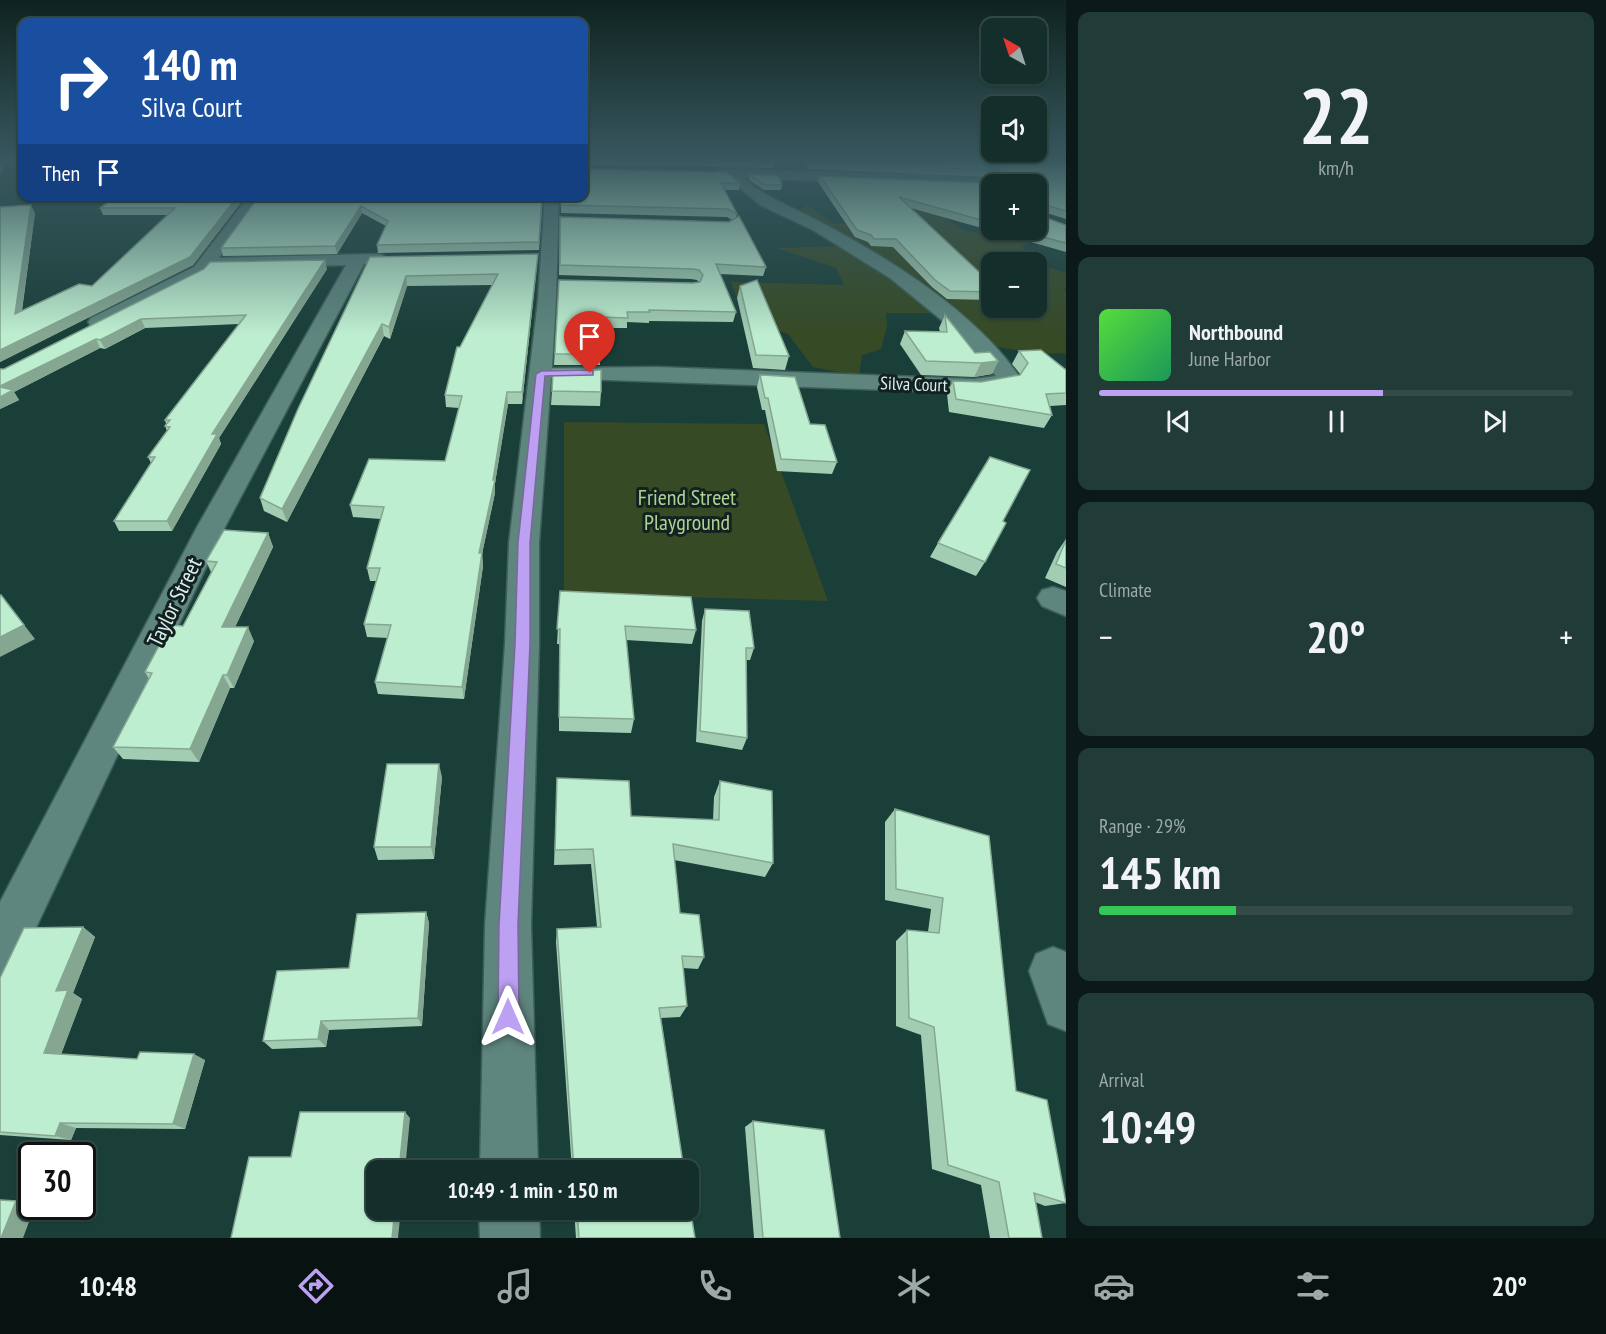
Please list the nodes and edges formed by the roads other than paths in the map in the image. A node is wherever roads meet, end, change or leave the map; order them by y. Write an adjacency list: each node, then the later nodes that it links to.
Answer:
1 (239, 220): 6 (street)
2 (553, 220): 8 (street)
3 (803, 220): 8 (street, Silva Court)
4 (358, 259): 5 (street); 6 (street); 9 (street, Taylor Street)
5 (393, 259)
6 (208, 262): 7 (street)
7 (85, 328)
8 (541, 374): 10 (street)
9 (0, 951)
10 (509, 1160)
11 (509, 1220): 12 (street)
12 (510, 1238)

